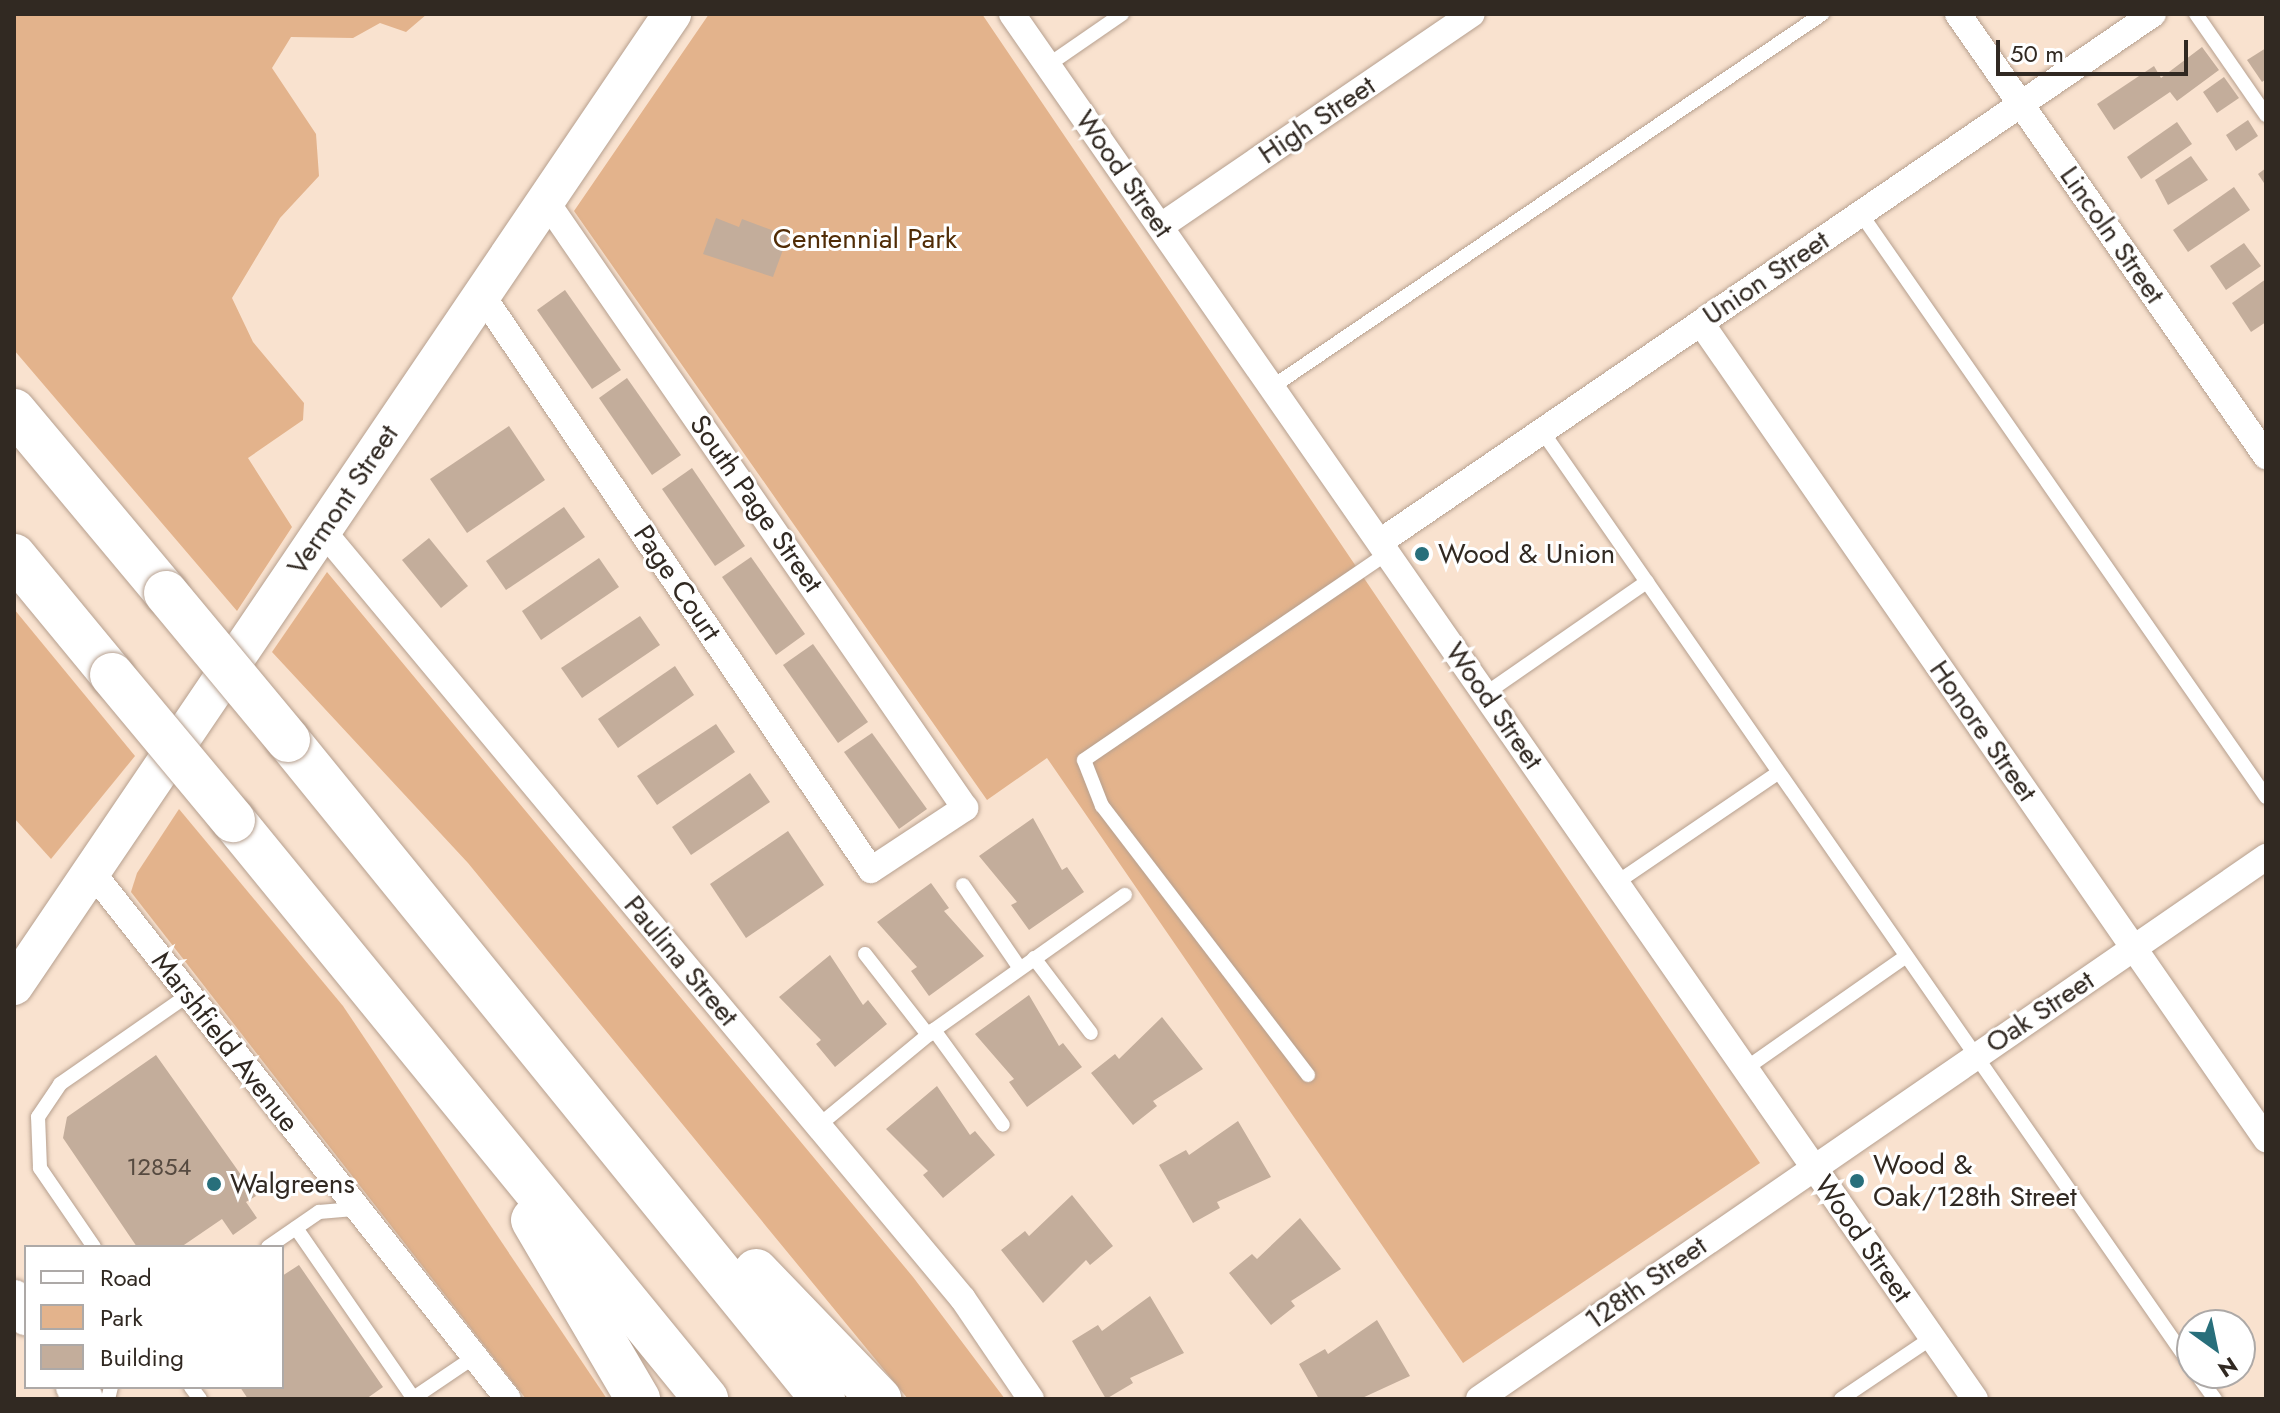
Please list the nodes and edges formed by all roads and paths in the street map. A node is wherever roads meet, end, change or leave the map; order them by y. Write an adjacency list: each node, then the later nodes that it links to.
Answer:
1 (672, 14): 12 (street, Vermont Street)
2 (1012, 14): 9 (street, Wood Street)
3 (1122, 14): 9 (lane)
4 (1472, 14): 14 (street, High Street)
5 (1822, 14): 17 (lane)
6 (1958, 14): 10 (street, Lincoln Street)
7 (2153, 14): 10 (street, Union Street)
8 (2196, 14): 11 (lane)
9 (1048, 65): 14 (street, Wood Street)
10 (2021, 104): 13 (street, Union Street); 20 (street, Lincoln Street)
11 (2266, 115)
12 (546, 201): 15 (street, Vermont Street); 29 (street, South Page Street)
13 (1861, 214): 16 (street, Union Street); 27 (lane)
14 (1161, 226): 17 (street, Wood Street)
15 (482, 295): 21 (street, Vermont Street); 29 (street, Page Court)
16 (1701, 323): 19 (street, Union Street); 35 (street, Honore Street)
17 (1272, 387): 22 (street, Wood Street)
18 (14, 411): 34 (highway, bridge)
19 (1542, 431): 22 (street, Union Street); 24 (lane)
20 (2266, 456)
21 (322, 530): 30 (street, Vermont Street); 49 (street, Paulina Street)
22 (1384, 548): 25 (street, Wood Street); 46 (lane)
23 (14, 556): 47 (highway, bridge)
24 (1647, 582): 25 (lane); 26 (lane)
25 (1485, 694): 31 (street, Wood Street)
26 (1778, 773): 31 (lane); 37 (lane)
27 (2266, 797)
28 (2266, 857): 35 (street, Oak Street)
29 (871, 870)
30 (92, 872): 40 (street, Vermont Street); 41 (street, Marshfield Avenue)
31 (1616, 883): 45 (street, Wood Street)
32 (963, 885): 39 (lane)
33 (1125, 895): 38 (lane)
34 (431, 912): 64 (highway); 65 (highway)
35 (2134, 948): 44 (street, Oak Street); 50 (street, Honore Street)
36 (865, 954): 42 (lane)
37 (1905, 957): 44 (lane); 45 (lane)
38 (1034, 958): 39 (lane); 43 (lane)
39 (1019, 967): 42 (lane)
40 (14, 986)
41 (188, 995): 52 (street, Marshfield Avenue); 54 (lane)
42 (931, 1033): 48 (lane); 49 (lane)
43 (1091, 1033)
44 (1974, 1057): 51 (street, Oak Street); 57 (lane)
45 (1745, 1069): 51 (street, Wood Street)
46 (1308, 1075)
47 (459, 1094): 62 (highway); 63 (highway)
48 (1003, 1125)
49 (818, 1126): 66 (street, Paulina Street)
50 (2266, 1139)
51 (1813, 1167): 56 (street, Wood Street); 59 (street, 128th Street)
52 (357, 1209): 53 (lane); 58 (street, Marshfield Avenue)
53 (296, 1228): 55 (lane); 60 (lane)
54 (93, 1245)
55 (271, 1245)
56 (1933, 1337): 67 (lane); 68 (street, Wood Street)
57 (2176, 1344)
58 (474, 1357): 60 (lane); 61 (street, Marshfield Avenue)
59 (1491, 1396)
60 (413, 1399)
61 (508, 1399)
62 (638, 1399)
63 (706, 1399)
64 (823, 1399)
65 (879, 1399)
66 (1031, 1399)
67 (1841, 1399)
68 (1975, 1399)

